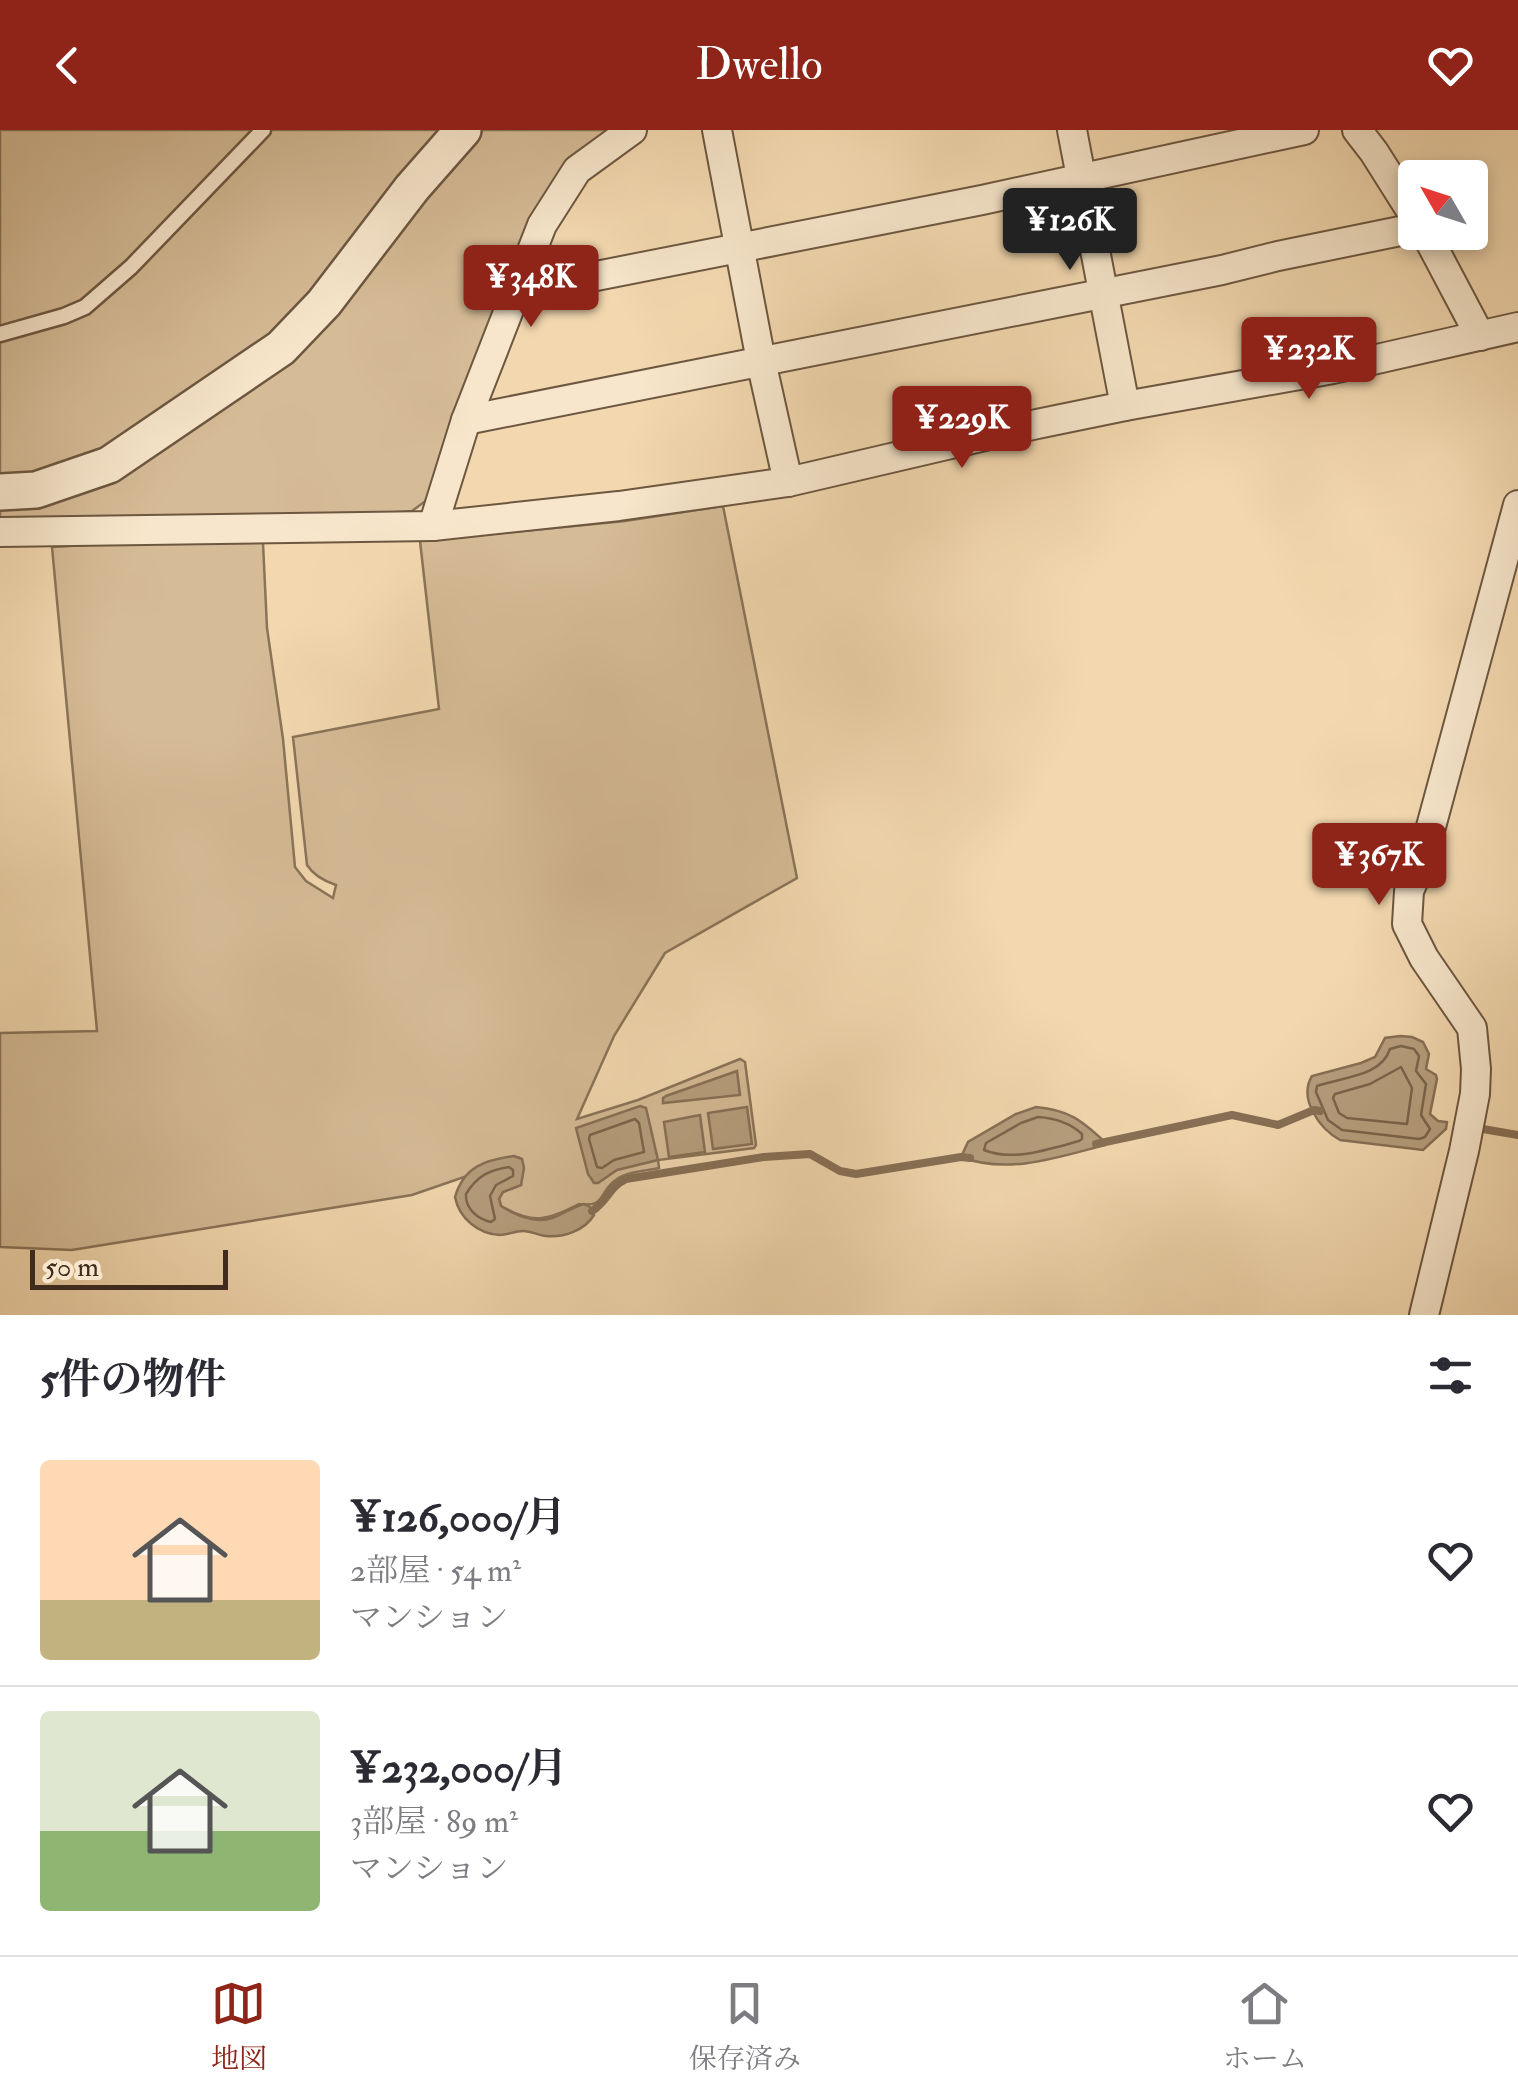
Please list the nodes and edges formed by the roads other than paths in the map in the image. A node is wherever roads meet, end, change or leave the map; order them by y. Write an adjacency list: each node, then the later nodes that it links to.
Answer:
1 (264, 130): 16 (lane)
2 (463, 130): 22 (street)
3 (632, 130): 13 (street)
4 (720, 130): 11 (street)
5 (1072, 130): 8 (street)
6 (1304, 130): 8 (street)
7 (1357, 130): 9 (street)
8 (1082, 178): 11 (street); 14 (street)
9 (1398, 190)
10 (1398, 231): 14 (street)
11 (739, 247): 13 (street); 18 (street)
12 (1435, 250): 17 (street)
13 (515, 292): 20 (street)
14 (1103, 294): 18 (street); 19 (street)
15 (1518, 328): 17 (street)
16 (0, 334)
17 (1480, 336): 19 (street)
18 (761, 361): 20 (street); 21 (street)
19 (1125, 406): 21 (street)
20 (466, 420): 24 (street)
21 (788, 482): 24 (street)
22 (0, 492)
23 (1518, 506): 26 (street)
24 (433, 526): 25 (street)
25 (0, 532)
26 (1424, 1315)

